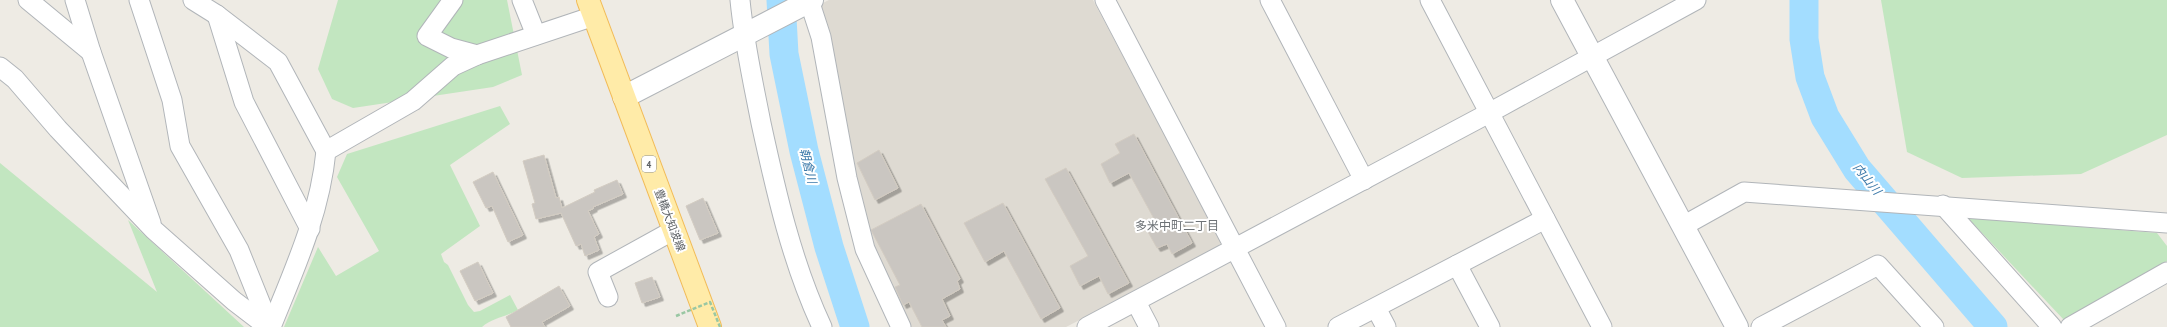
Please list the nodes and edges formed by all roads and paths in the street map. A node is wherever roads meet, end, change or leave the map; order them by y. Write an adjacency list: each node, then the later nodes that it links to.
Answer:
1 (28, 0): 18 (street)
2 (75, 0): 18 (street)
3 (139, 0): 40 (street)
4 (193, 0): 15 (street)
5 (453, 0): 19 (street)
6 (522, 0): 17 (street)
7 (740, 0): 16 (street)
8 (1105, 0): 33 (street)
9 (1270, 0): 25 (street)
10 (1430, 0): 23 (street)
11 (1562, 0): 20 (street)
12 (1696, 0): 20 (street)
13 (809, 1): 16 (street); 44 (street)
14 (592, 8): 17 (street); 22 (main road, 豊橋大知波線 / 4)
15 (217, 15): 24 (street); 30 (street)
16 (749, 34): 22 (street); 43 (street)
17 (536, 35): 19 (street)
18 (91, 52): 31 (street)
19 (477, 55): 24 (street)
20 (1593, 57): 23 (street); 29 (street)
21 (0, 68): 31 (street)
22 (624, 97): 32 (main road, 豊橋大知波線 / 4)
23 (1489, 113): 25 (street); 27 (street)
24 (326, 151): 30 (street)
25 (1364, 180): 33 (street)
26 (1942, 206): 28 (street); 29 (street); 55 (street)
27 (1545, 219): 34 (street); 51 (street)
28 (2166, 224)
29 (1684, 226): 52 (street)
30 (310, 229): 40 (street)
31 (154, 230): 40 (street)
32 (674, 230): 36 (street); 41 (main road, 豊橋大知波線 / 4)
33 (1235, 249): 37 (street); 47 (street)
34 (1457, 265): 38 (street); 50 (street)
35 (2167, 272): 56 (street)
36 (608, 297)
37 (1136, 302): 45 (street); 46 (street)
38 (1376, 308): 48 (street); 49 (street)
39 (676, 316): 42 (path, bridge)
40 (270, 327)
41 (710, 327)
42 (720, 327)
43 (822, 327)
44 (901, 327)
45 (1087, 327)
46 (1149, 327)
47 (1276, 327)
48 (1338, 327)
49 (1386, 327)
50 (1490, 327)
51 (1602, 327)
52 (1737, 327)
53 (1761, 327): 54 (street)
54 (1934, 327)
55 (2052, 327)
56 (2070, 327)

